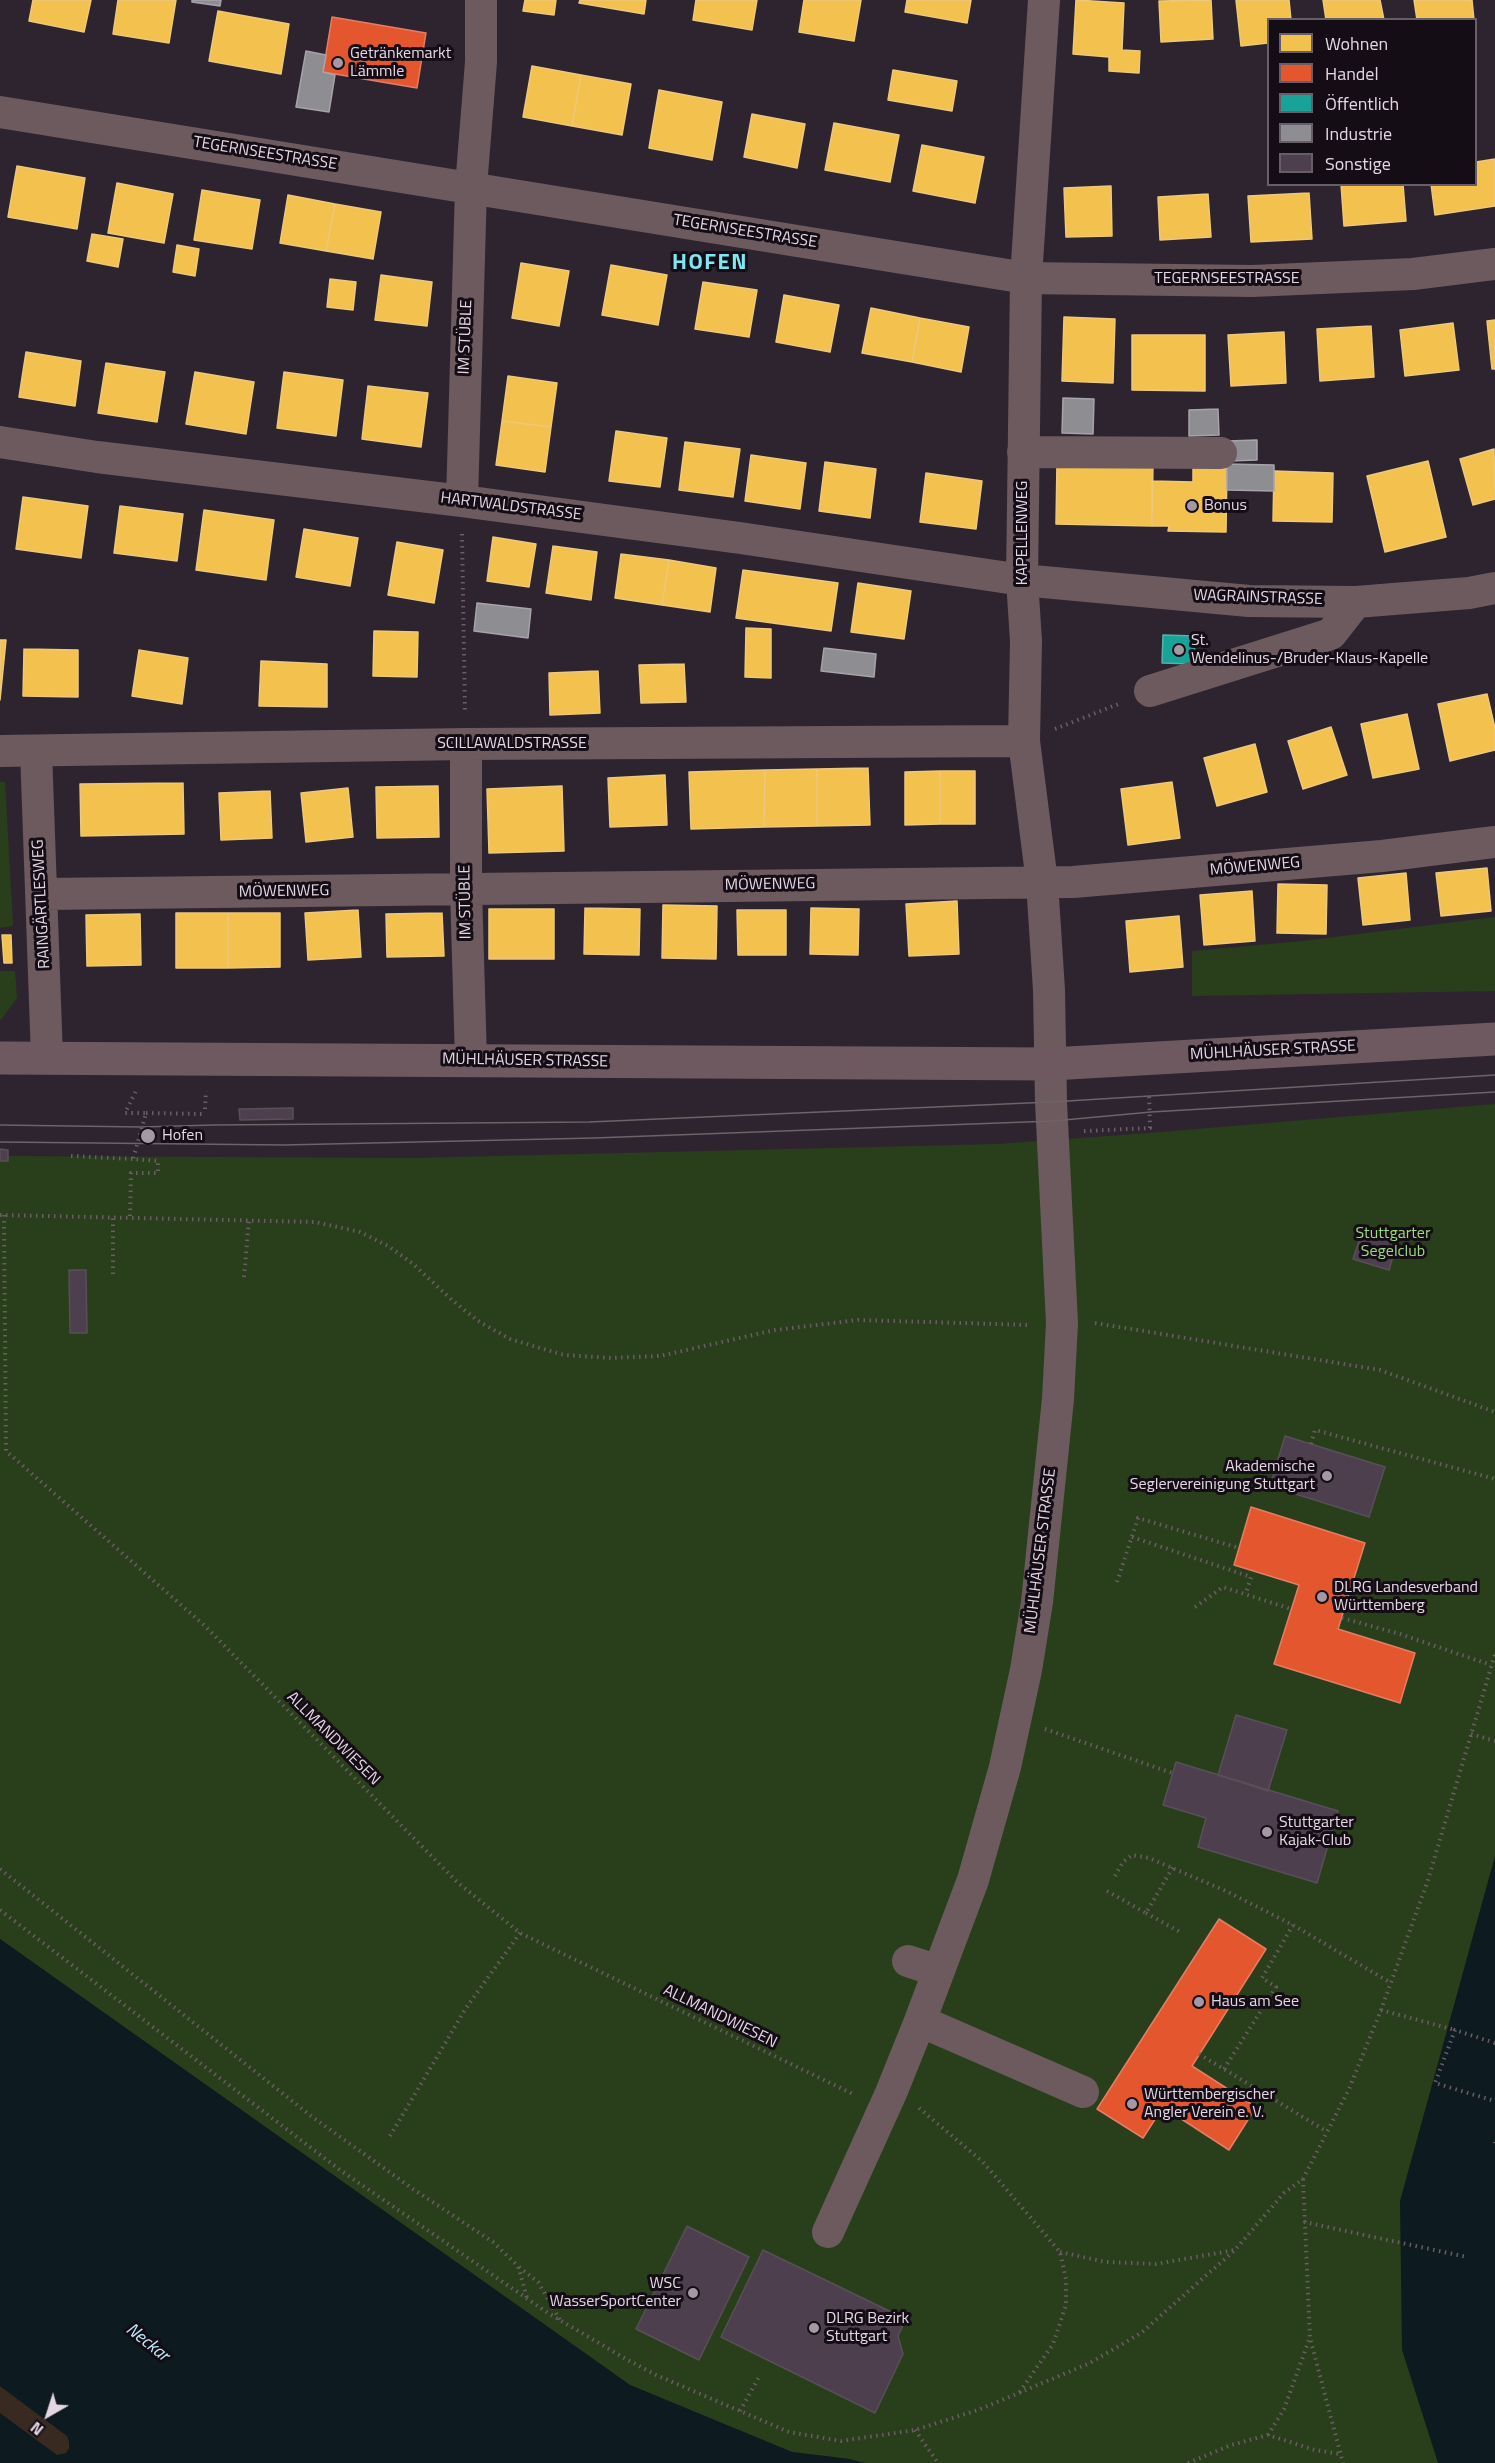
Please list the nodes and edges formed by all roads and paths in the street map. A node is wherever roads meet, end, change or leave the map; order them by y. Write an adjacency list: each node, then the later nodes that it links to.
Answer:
1 (481, 0): 4 (street, IM STÜBLE)
2 (1044, 0): 6 (street, KAPELLENWEG)
3 (0, 112): 4 (street, TEGERNSEESTRASSE)
4 (471, 187): 6 (street, TEGERNSEESTRASSE); 10 (street, IM STÜBLE)
5 (1495, 264): 6 (street, TEGERNSEESTRASSE)
6 (1026, 278): 8 (street, KAPELLENWEG)
7 (0, 442): 10 (street, HARTWALDSTRASSE)
8 (1023, 452): 9 (street); 11 (street, KAPELLENWEG)
9 (1221, 453)
10 (462, 501): 11 (street, HARTWALDSTRASSE); 14 (path)
11 (1022, 580): 13 (street, WAGRAINSTRASSE); 16 (street, KAPELLENWEG)
12 (1495, 588): 13 (street, WAGRAINSTRASSE)
13 (1356, 602): 15 (street)
14 (464, 675)
15 (1150, 692): 16 (path)
16 (1024, 741): 17 (street, SCILLAWALDSTRASSE); 21 (street, KAPELLENWEG)
17 (466, 744): 19 (street, SCILLAWALDSTRASSE); 22 (street, IM STÜBLE)
18 (0, 751): 19 (street, SCILLAWALDSTRASSE)
19 (36, 751): 23 (street, RAINGÄRTLESWEG)
20 (1495, 842): 21 (street, MÖWENWEG)
21 (1042, 882): 22 (street, MÖWENWEG); 29 (street, KAPELLENWEG)
22 (466, 890): 23 (street, MÖWENWEG); 28 (street, IM STÜBLE)
23 (43, 894): 26 (street, RAINGÄRTLESWEG)
24 (1495, 1039): 29 (main road, MÜHLHÄUSER STRASSE)
25 (0, 1058): 26 (main road, MÜHLHÄUSER STRASSE)
26 (47, 1058): 27 (main road, MÜHLHÄUSER STRASSE)
27 (136, 1059): 28 (main road, MÜHLHÄUSER STRASSE); 33 (path)
28 (471, 1060): 29 (main road, MÜHLHÄUSER STRASSE)
29 (1051, 1064): 35 (street, MÜHLHÄUSER STRASSE)
30 (206, 1088): 32 (path)
31 (1149, 1089): 35 (path)
32 (205, 1109)
33 (146, 1113): 34 (path); 37 (path)
34 (202, 1114)
35 (1053, 1132): 44 (street, MÜHLHÄUSER STRASSE)
36 (71, 1156): 37 (path)
37 (133, 1159): 40 (path)
38 (2, 1215): 39 (path); 48 (path)
39 (113, 1216): 40 (path); 42 (path)
40 (130, 1216): 41 (path)
41 (249, 1220): 43 (path); 44 (path)
42 (113, 1274)
43 (243, 1277)
44 (1062, 1323): 45 (path); 59 (street, MÜHLHÄUSER STRASSE)
45 (1495, 1412)
46 (1311, 1444): 49 (path)
47 (0, 1446): 48 (path, ALLMANDWIESEN)
48 (6, 1451): 71 (path, ALLMANDWIESEN)
49 (1495, 1479)
50 (1132, 1537): 51 (path); 52 (path); 53 (path)
51 (1239, 1548)
52 (1117, 1582)
53 (1246, 1593): 54 (path); 55 (path)
54 (1195, 1607)
55 (1291, 1609)
56 (1342, 1618): 58 (path)
57 (1495, 1654): 58 (path)
58 (1491, 1665): 60 (path)
59 (1016, 1719): 62 (path); 73 (street, MÜHLHÄUSER STRASSE)
60 (1471, 1734): 61 (path); 74 (path)
61 (1495, 1741)
62 (1172, 1773)
63 (1173, 1867): 65 (path); 68 (path); 69 (path)
64 (0, 1869): 92 (path)
65 (1115, 1876)
66 (1107, 1891): 68 (path)
67 (0, 1910): 93 (path)
68 (1146, 1913): 70 (path)
69 (1293, 1925): 74 (path); 80 (path)
70 (1180, 1932)
71 (520, 1933): 82 (path, ALLMANDWIESEN); 85 (path)
72 (908, 1961): 73 (street)
73 (938, 1971): 76 (street, MÜHLHÄUSER STRASSE)
74 (1391, 1983): 75 (path)
75 (1381, 2010): 77 (path); 84 (path)
76 (920, 2021): 81 (street); 82 (street, MÜHLHÄUSER STRASSE)
77 (1455, 2030): 78 (path); 83 (path)
78 (1495, 2043)
79 (1199, 2054): 80 (path)
80 (1224, 2069): 84 (path)
81 (1083, 2092)
82 (886, 2101): 88 (street, MÜHLHÄUSER STRASSE); 90 (path, ALLMANDWIESEN)
83 (1495, 2102)
84 (1326, 2131): 86 (path)
85 (390, 2136)
86 (1303, 2179): 87 (path); 89 (path)
87 (1304, 2222): 91 (path); 95 (path)
88 (828, 2232)
89 (1236, 2250): 90 (path); 97 (path)
90 (1060, 2253): 97 (path)
91 (1467, 2257)
92 (518, 2266): 93 (path); 94 (path)
93 (527, 2300): 94 (path)
94 (560, 2320): 98 (path)
95 (1310, 2338): 100 (path); 101 (path)
96 (760, 2375): 98 (path)
97 (1019, 2393): 99 (path)
98 (740, 2411): 99 (path)
99 (915, 2430): 102 (path)
100 (1268, 2435): 101 (path); 103 (path)
101 (1340, 2454): 104 (path)
102 (938, 2463)
103 (1188, 2463)
104 (1343, 2463)

